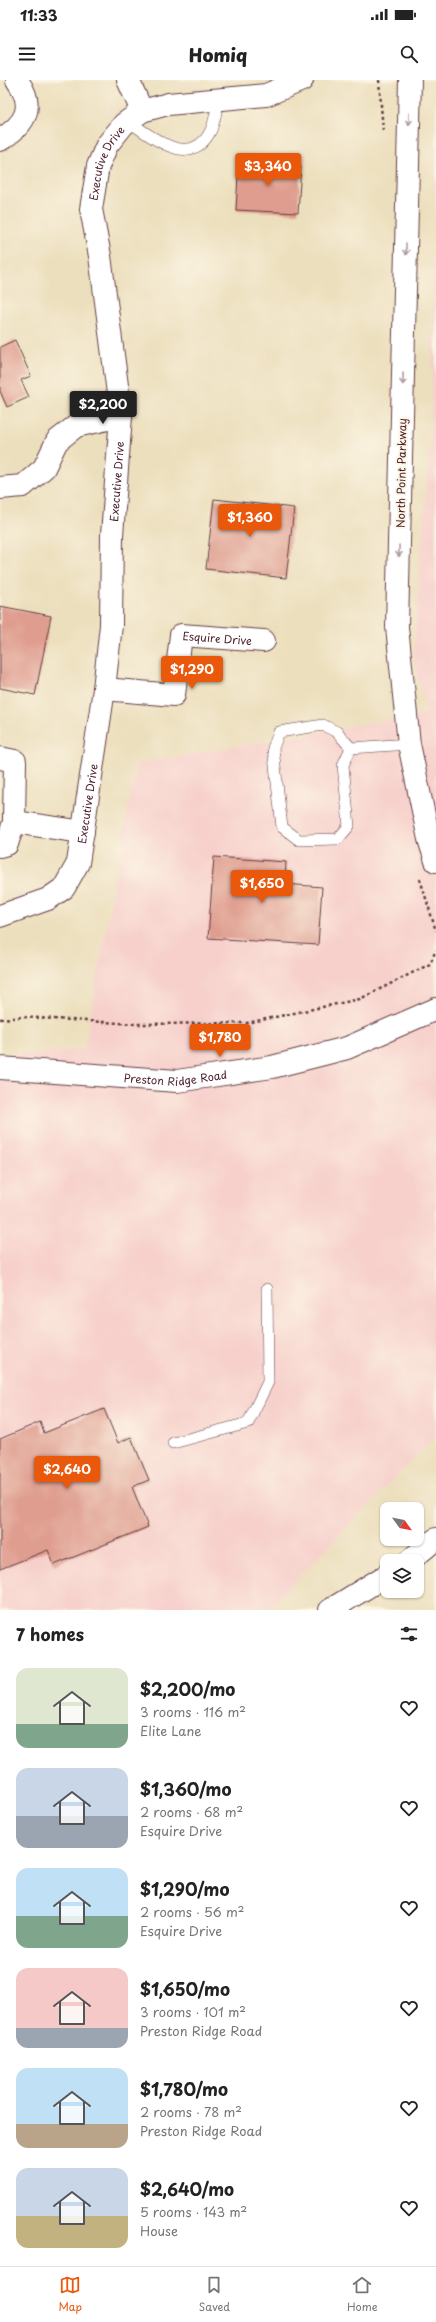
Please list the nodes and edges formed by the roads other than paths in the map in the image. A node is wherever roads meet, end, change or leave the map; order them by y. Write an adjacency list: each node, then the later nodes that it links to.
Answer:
1 (16, 80): 7 (street)
2 (128, 80): 6 (street)
3 (302, 80): 5 (street)
4 (410, 80): 12 (street, North Point Parkway, one-way to 12)
5 (219, 99): 6 (street); 6 (lane)
6 (135, 116): 8 (street, Executive Drive)
7 (0, 140)
8 (121, 416): 9 (street); 11 (street, Executive Drive)
9 (0, 488)
10 (264, 641): 11 (street, Esquire Drive)
11 (104, 689): 16 (street, Executive Drive)
12 (409, 744): 13 (lane); 18 (street, North Point Parkway)
13 (351, 748): 13 (lane)
14 (0, 758): 15 (street)
15 (14, 822): 16 (street); 17 (street)
16 (83, 832): 19 (street, Executive Drive)
17 (0, 846)
18 (436, 861)
19 (0, 916)
20 (436, 1009): 21 (street, Preston Ridge Road)
21 (0, 1068)
22 (266, 1289): 23 (lane)
23 (173, 1443)
24 (436, 1539): 25 (street)
25 (418, 1554)
26 (380, 1579): 27 (street)
27 (330, 1610)

